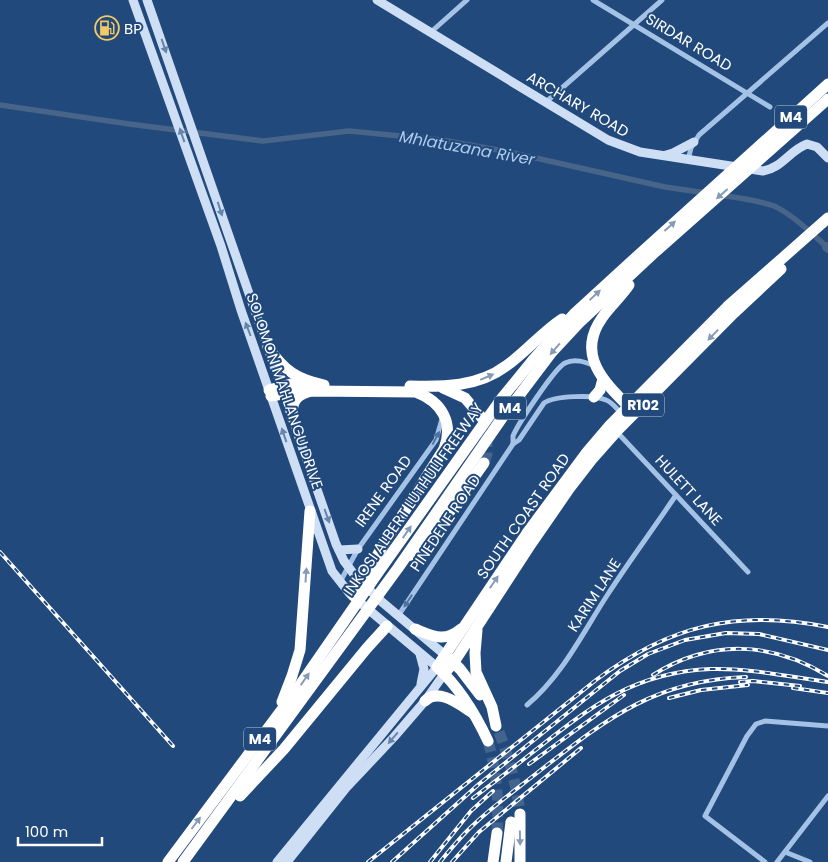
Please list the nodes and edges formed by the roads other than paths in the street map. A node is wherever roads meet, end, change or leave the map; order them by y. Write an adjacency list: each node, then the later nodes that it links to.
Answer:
1 (133, 0): 33 (main road, SOLOMON MAHLANGU DRIVE, one-way to 1)
2 (147, 0): 24 (main road, SOLOMON MAHLANGU DRIVE, one-way to 24)
3 (377, 0): 9 (main road, ARCHARY ROAD)
4 (467, 0): 9 (street)
5 (594, 0): 8 (street, SIRDAR ROAD)
6 (662, 0): 8 (street)
7 (828, 23): 11 (street)
8 (634, 25): 11 (street, SIRDAR ROAD); 13 (street)
9 (431, 32): 13 (main road, ARCHARY ROAD)
10 (828, 84): 21 (highway, INKOSI ALBERT LUTHULI FREEWAY / M4, one-way to 10)
11 (746, 93): 14 (street, SIRDAR ROAD); 15 (street)
12 (828, 99): 21 (highway, INKOSI ALBERT LUTHULI FREEWAY / M4, one-way to 21)
13 (546, 102): 16 (main road, ARCHARY ROAD)
14 (770, 107)
15 (694, 142): 16 (main road); 18 (street)
16 (658, 155): 18 (main road, ARCHARY ROAD)
17 (828, 158): 18 (main road, ARCHARY ROAD)
18 (688, 160)
19 (828, 218): 22 (highway, SOUTH COAST ROAD / R102)
20 (828, 228): 22 (highway, SOUTH COAST ROAD / R102)
21 (637, 262): 23 (highway, INKOSI ALBERT LUTHULI FREEWAY / M4, one-way to 21); 25 (highway); 50 (highway, INKOSI ALBERT LUTHULI FREEWAY / M4, one-way to 50)
22 (770, 273): 26 (highway, SOUTH COAST ROAD / R102)
23 (576, 313): 29 (highway, one-way to 23); 51 (highway, INKOSI ALBERT LUTHULI FREEWAY / M4, one-way to 23)
24 (268, 348): 28 (highway); 31 (main road, SOLOMON MAHLANGU DRIVE)
25 (594, 366): 27 (highway); 34 (street, PINEDENE ROAD)
26 (668, 373): 35 (highway, SOUTH COAST ROAD / R102); 38 (highway, SOUTH COAST ROAD / R102)
27 (603, 379): 30 (highway); 36 (highway)
28 (324, 384): 29 (highway); 31 (highway)
29 (439, 387): 41 (highway)
30 (611, 388): 35 (highway); 38 (highway)
31 (283, 389): 32 (highway); 33 (highway); 40 (main road, SOLOMON MAHLANGU DRIVE)
32 (312, 391): 39 (highway); 40 (highway)
33 (270, 393): 46 (main road, SOLOMON MAHLANGU DRIVE, one-way to 33)
34 (540, 393): 37 (street); 43 (street, PINEDENE ROAD)
35 (642, 393): 38 (highway, SOUTH COAST ROAD / R102)
36 (594, 397): 37 (street); 38 (street)
37 (549, 400): 43 (street, PINEDENE ROAD)
38 (628, 413): 42 (highway, SOUTH COAST ROAD / R102)
39 (443, 414): 47 (street, IRENE ROAD, one-way to 39); 51 (highway)
40 (292, 417): 48 (main road, SOLOMON MAHLANGU DRIVE, one-way to 48)
41 (482, 418)
42 (613, 428): 45 (street, HULETT LANE); 56 (highway, SOUTH COAST ROAD / R102)
43 (513, 444): 54 (street, PINEDENE ROAD, one-way to 54)
44 (484, 463): 50 (highway)
45 (676, 495): 52 (street, HULETT LANE); 63 (street, KARIM LANE)
46 (310, 511): 53 (main road, SOLOMON MAHLANGU DRIVE); 65 (highway, one-way to 46)
47 (358, 549): 48 (main road); 49 (street, IRENE ROAD)
48 (339, 550): 49 (main road, SOLOMON MAHLANGU DRIVE)
49 (347, 566): 53 (street, IRENE ROAD); 54 (main road, SOLOMON MAHLANGU DRIVE)
50 (398, 568): 55 (highway, INKOSI ALBERT LUTHULI FREEWAY / M4)
51 (375, 569): 55 (highway, INKOSI ALBERT LUTHULI FREEWAY / M4)
52 (748, 572)
53 (340, 582): 57 (main road, SOLOMON MAHLANGU DRIVE)
54 (398, 616): 58 (main road, SOLOMON MAHLANGU DRIVE)
55 (354, 618): 65 (highway, INKOSI ALBERT LUTHULI FREEWAY / M4, one-way to 55); 71 (highway, INKOSI ALBERT LUTHULI FREEWAY / M4)
56 (473, 624): 58 (highway); 60 (highway, SOUTH COAST ROAD / R102); 60 (highway, SOLOMON MAHLANGU DRIVE)
57 (387, 626): 59 (main road, SOLOMON MAHLANGU DRIVE); 71 (highway)
58 (415, 629): 60 (main road, SOLOMON MAHLANGU DRIVE)
59 (420, 654): 61 (main road, SOLOMON MAHLANGU DRIVE); 62 (main road)
60 (450, 659): 61 (highway, SOUTH COAST ROAD / R102)
61 (440, 671): 62 (main road, SOUTH COAST ROAD); 64 (highway, SOLOMON MAHLANGU DRIVE)
62 (421, 696): 64 (highway); 68 (main road, SOUTH COAST ROAD)
63 (527, 705)
64 (474, 714): 67 (highway, SOLOMON MAHLANGU DRIVE)
65 (273, 722): 73 (highway, INKOSI ALBERT LUTHULI FREEWAY / M4, one-way to 65)
66 (828, 726): 80 (street)
67 (488, 741)
68 (343, 786): 75 (main road, SOUTH COAST ROAD); 76 (main road, SOUTH COAST ROAD)
69 (828, 796): 72 (street)
70 (498, 833): 77 (highway)
71 (202, 835): 74 (highway, INKOSI ALBERT LUTHULI FREEWAY / M4)
72 (785, 852): 81 (street); 82 (street)
73 (168, 862)
74 (183, 862)
75 (277, 862)
76 (287, 862)
77 (493, 862)
78 (506, 862): 79 (highway, one-way to 79)
79 (520, 862)
80 (765, 862)
81 (777, 862)
82 (810, 862)

